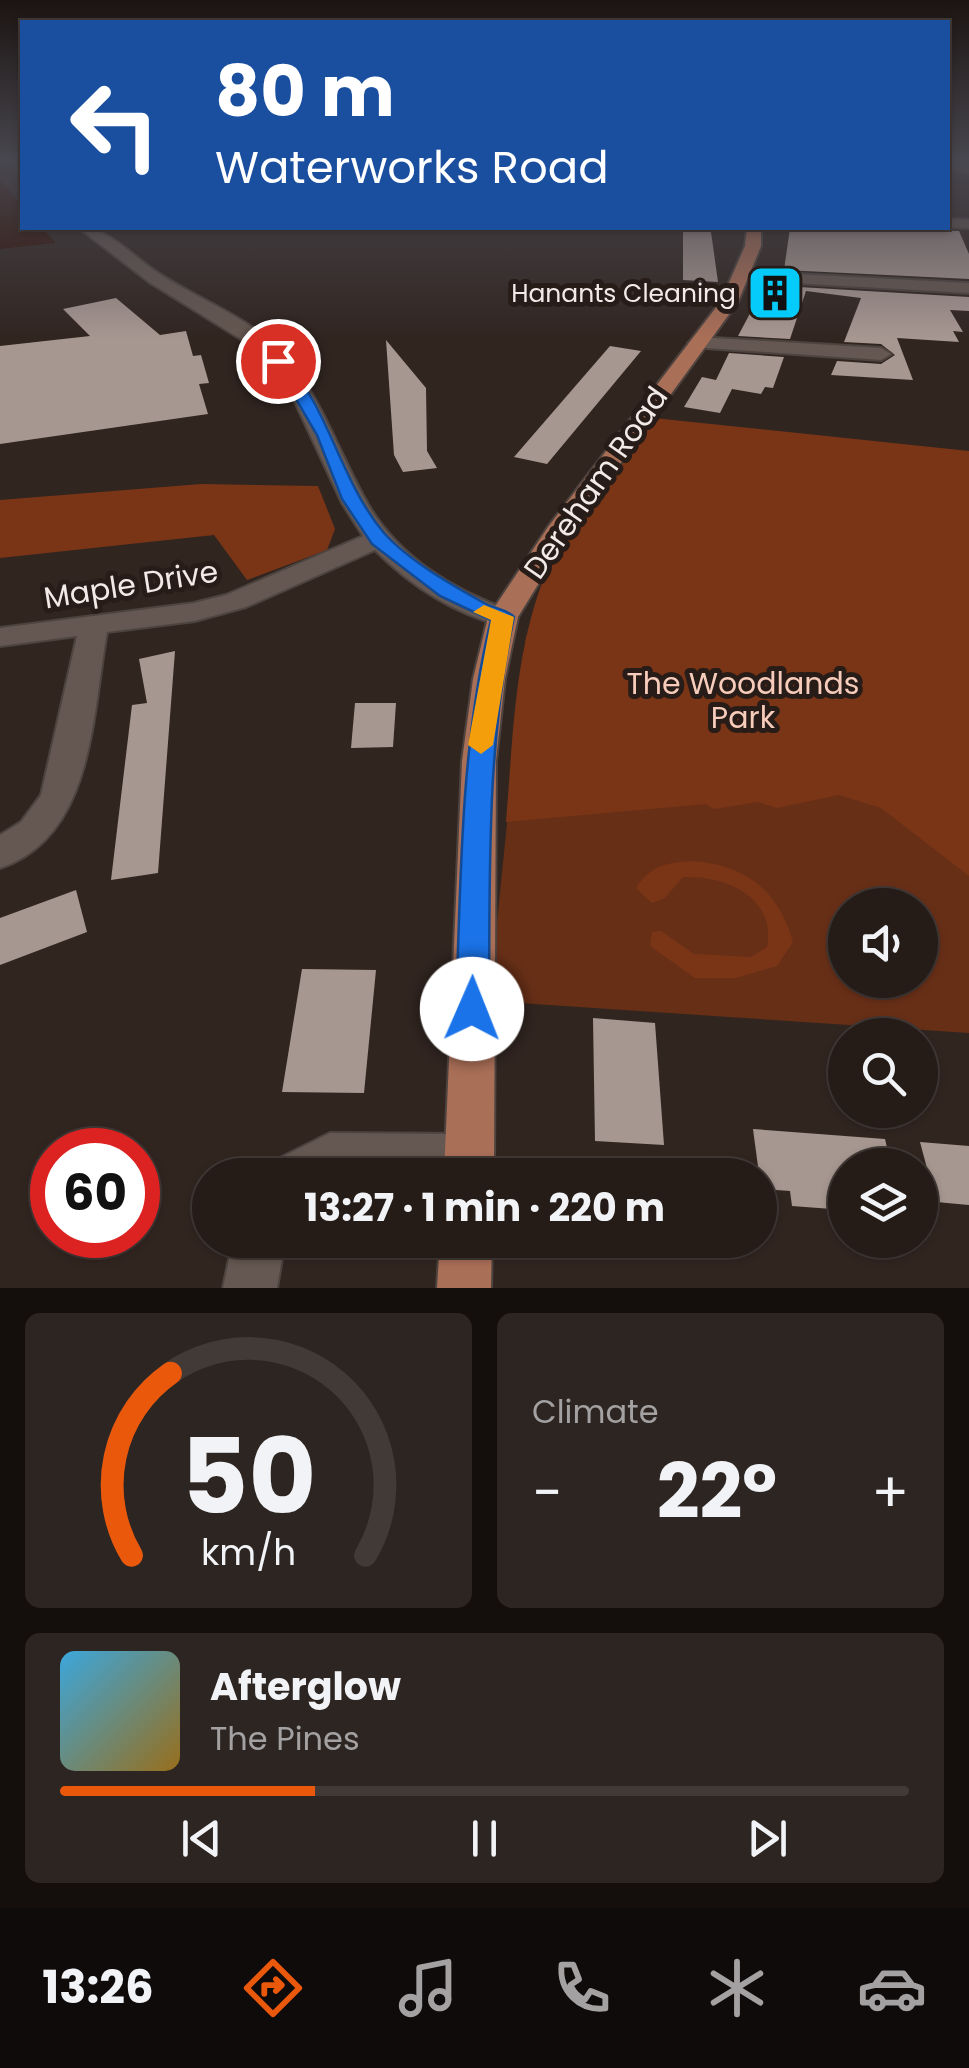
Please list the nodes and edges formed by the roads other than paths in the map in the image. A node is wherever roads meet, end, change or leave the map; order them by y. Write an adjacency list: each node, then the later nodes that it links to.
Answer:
1 (89, 230): 7 (street)
2 (754, 230): 3 (main road, Dereham Road)
3 (742, 275): 4 (street); 5 (main road, Dereham Road)
4 (969, 288)
5 (698, 343): 6 (street); 8 (main road, Dereham Road)
6 (881, 354)
7 (379, 540): 8 (street); 9 (street, Maple Drive)
8 (503, 617): 12 (main road, Dereham Road)
9 (94, 626): 10 (street, Maple Drive); 11 (street)
10 (0, 637)
11 (0, 853)
12 (470, 1158)
13 (255, 1258): 15 (street)
14 (465, 1258): 16 (main road)
15 (250, 1288)
16 (464, 1288)

